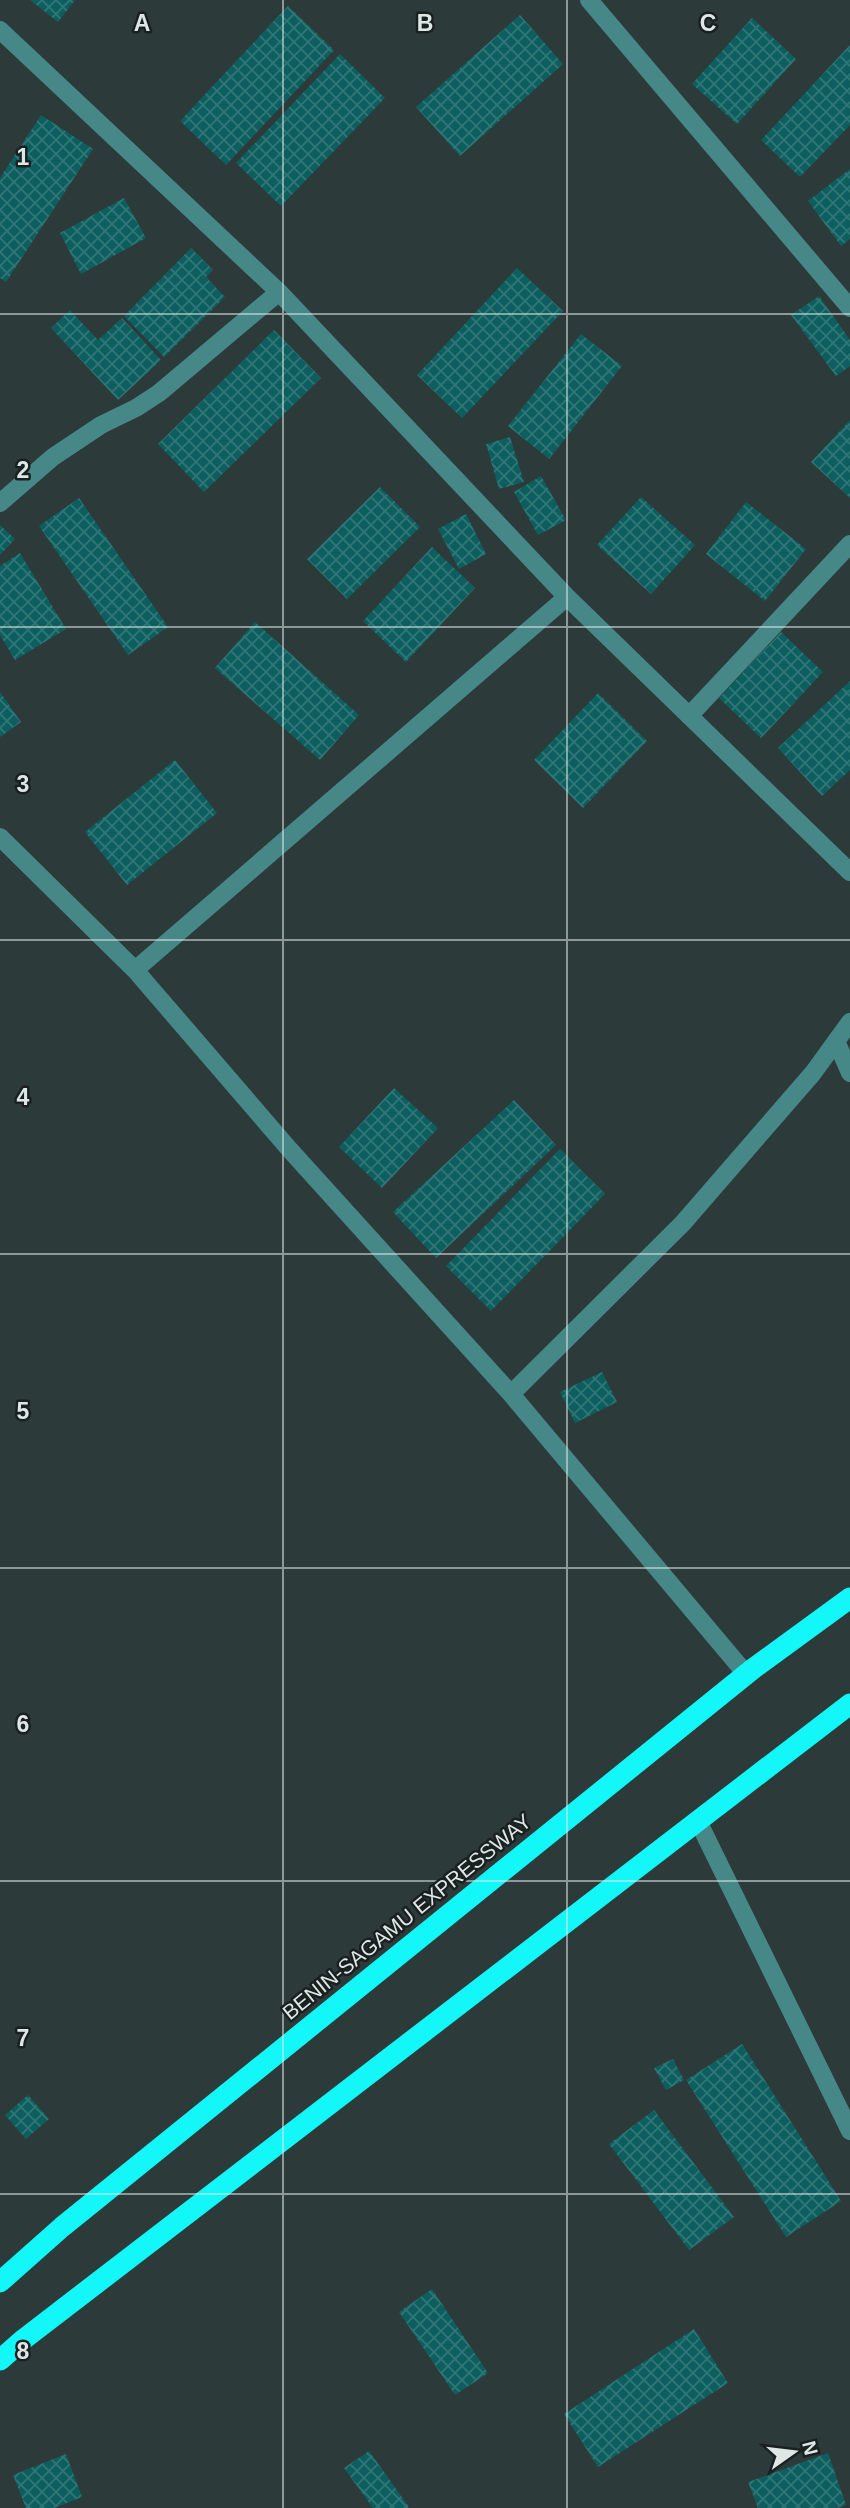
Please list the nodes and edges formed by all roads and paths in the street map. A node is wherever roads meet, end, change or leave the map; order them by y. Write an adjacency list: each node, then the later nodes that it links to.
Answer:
1 (589, 0): 4 (street)
2 (0, 30): 3 (street)
3 (279, 292): 5 (street); 7 (street)
4 (850, 308)
5 (0, 503)
6 (850, 544): 8 (street)
7 (567, 597): 8 (street); 11 (street)
8 (689, 716): 10 (street)
9 (0, 837): 11 (street)
10 (850, 872)
11 (135, 970): 15 (street)
12 (850, 1022): 13 (street)
13 (836, 1041): 14 (street); 15 (street)
14 (850, 1073)
15 (511, 1394): 17 (street)
16 (850, 1598): 17 (highway, BENIN-SAGAMU EXPRESSWAY)
17 (746, 1674): 21 (highway, BENIN-SAGAMU EXPRESSWAY)
18 (850, 1704): 19 (highway)
19 (698, 1821): 20 (street); 22 (highway)
20 (850, 2132)
21 (0, 2282)
22 (0, 2360)

